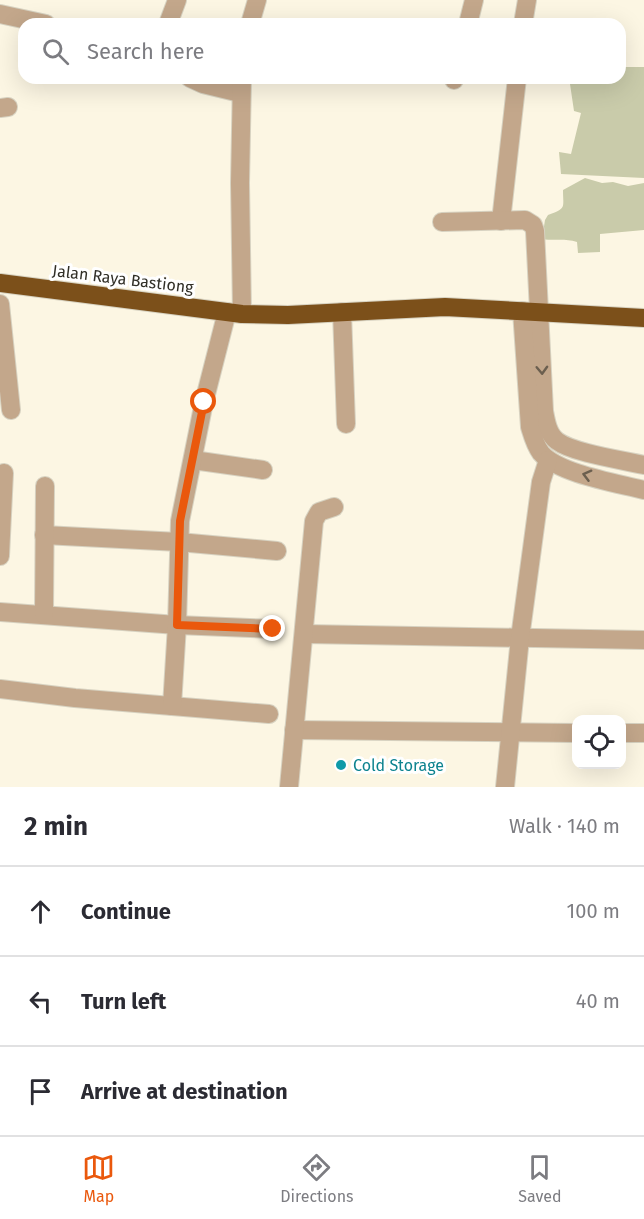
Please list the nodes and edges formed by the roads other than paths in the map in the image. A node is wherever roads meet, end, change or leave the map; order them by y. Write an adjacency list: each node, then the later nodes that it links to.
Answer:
1 (177, 0): 7 (street)
2 (257, 0): 8 (street)
3 (474, 0): 9 (street)
4 (527, 0): 10 (street)
5 (0, 14): 6 (street)
6 (18, 18)
7 (170, 18)
8 (252, 18)
9 (470, 18)
10 (524, 18)
11 (202, 84): 13 (street)
12 (516, 84): 14 (street)
13 (241, 86): 20 (street)
14 (501, 221): 15 (street); 18 (street)
15 (442, 222)
16 (0, 283): 20 (highway, Jalan Raya Bastiong)
17 (0, 304): 22 (street)
18 (531, 311): 19 (highway, Jalan Raya Bastiong); 21 (highway, Jalan Raya Bastiong); 25 (street); 26 (street, one-way to 26)
19 (342, 312): 20 (highway, Jalan Raya Bastiong); 23 (street)
20 (235, 313): 24 (street)
21 (644, 318)
22 (11, 410)
23 (346, 424)
24 (193, 460): 27 (street); 34 (street)
25 (548, 460): 30 (street, one-way to 25); 42 (street)
26 (644, 465)
27 (263, 470)
28 (4, 473): 31 (street)
29 (45, 486): 33 (street)
30 (644, 490)
31 (2, 493): 36 (street)
32 (334, 507): 41 (street)
33 (44, 535): 34 (street); 38 (street)
34 (179, 542): 35 (street); 39 (street)
35 (277, 551)
36 (0, 556)
37 (0, 612): 38 (street)
38 (44, 614): 39 (street)
39 (177, 625): 40 (street); 45 (street)
40 (273, 629)
41 (305, 634): 42 (street); 47 (street)
42 (520, 638): 43 (street); 48 (street)
43 (644, 640)
44 (0, 689): 45 (street)
45 (172, 706): 46 (street)
46 (269, 714)
47 (294, 730): 48 (street); 52 (street)
48 (510, 733): 49 (street); 53 (street)
49 (572, 733)
50 (626, 733): 51 (street)
51 (644, 733)
52 (289, 787)
53 (505, 787)

